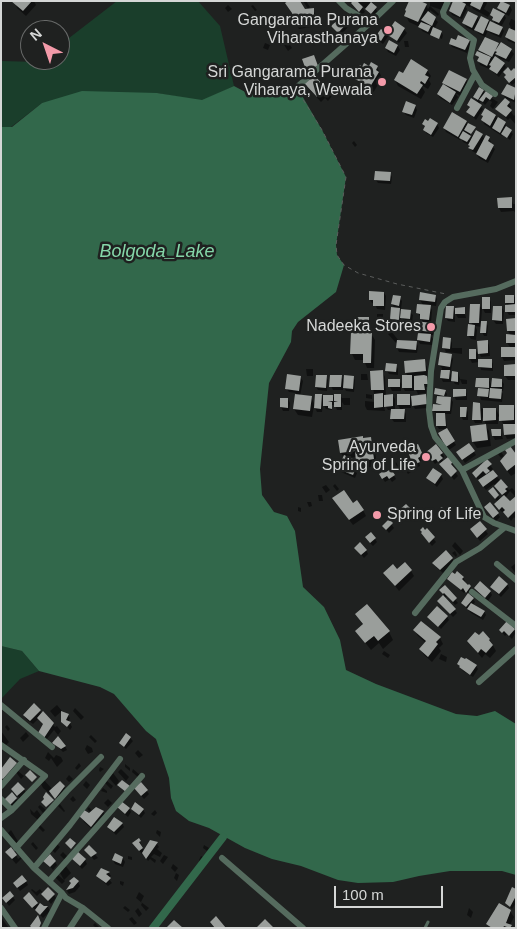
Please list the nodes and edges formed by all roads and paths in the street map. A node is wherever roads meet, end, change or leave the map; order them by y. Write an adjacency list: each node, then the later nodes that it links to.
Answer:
1 (339, 1): 4 (street)
2 (393, 1): 4 (street)
3 (448, 1): 5 (street)
4 (370, 23): 6 (street)
5 (475, 74): 7 (street); 8 (street)
6 (297, 88): 10 (path)
7 (495, 94)
8 (457, 108)
9 (516, 281): 10 (street)
10 (453, 297): 12 (street)
11 (516, 441): 12 (street)
12 (462, 470): 13 (street)
13 (504, 528): 14 (street); 18 (street)
14 (516, 531)
15 (497, 564): 16 (street)
16 (516, 580)
17 (472, 592): 19 (street)
18 (416, 613)
19 (516, 626)
20 (516, 649): 21 (street)
21 (479, 682)
22 (1, 705): 24 (street)
23 (1, 744): 27 (street)
24 (52, 747)
25 (101, 757): 34 (street)
26 (120, 759): 36 (street)
27 (24, 760): 29 (street); 31 (street)
28 (142, 776): 37 (street)
29 (1, 786)
30 (1, 800): 31 (street)
31 (12, 810): 32 (street)
32 (1, 818)
33 (1, 830): 34 (street)
34 (16, 848): 36 (street)
35 (222, 858): 46 (street)
36 (34, 868): 37 (street)
37 (49, 881): 38 (street)
38 (62, 893): 40 (street); 43 (street)
39 (1, 908): 42 (street)
40 (83, 908): 44 (street); 45 (street)
41 (428, 922): 47 (lane)
42 (15, 928)
43 (44, 928)
44 (70, 928)
45 (108, 928)
46 (303, 928)
47 (425, 928)

